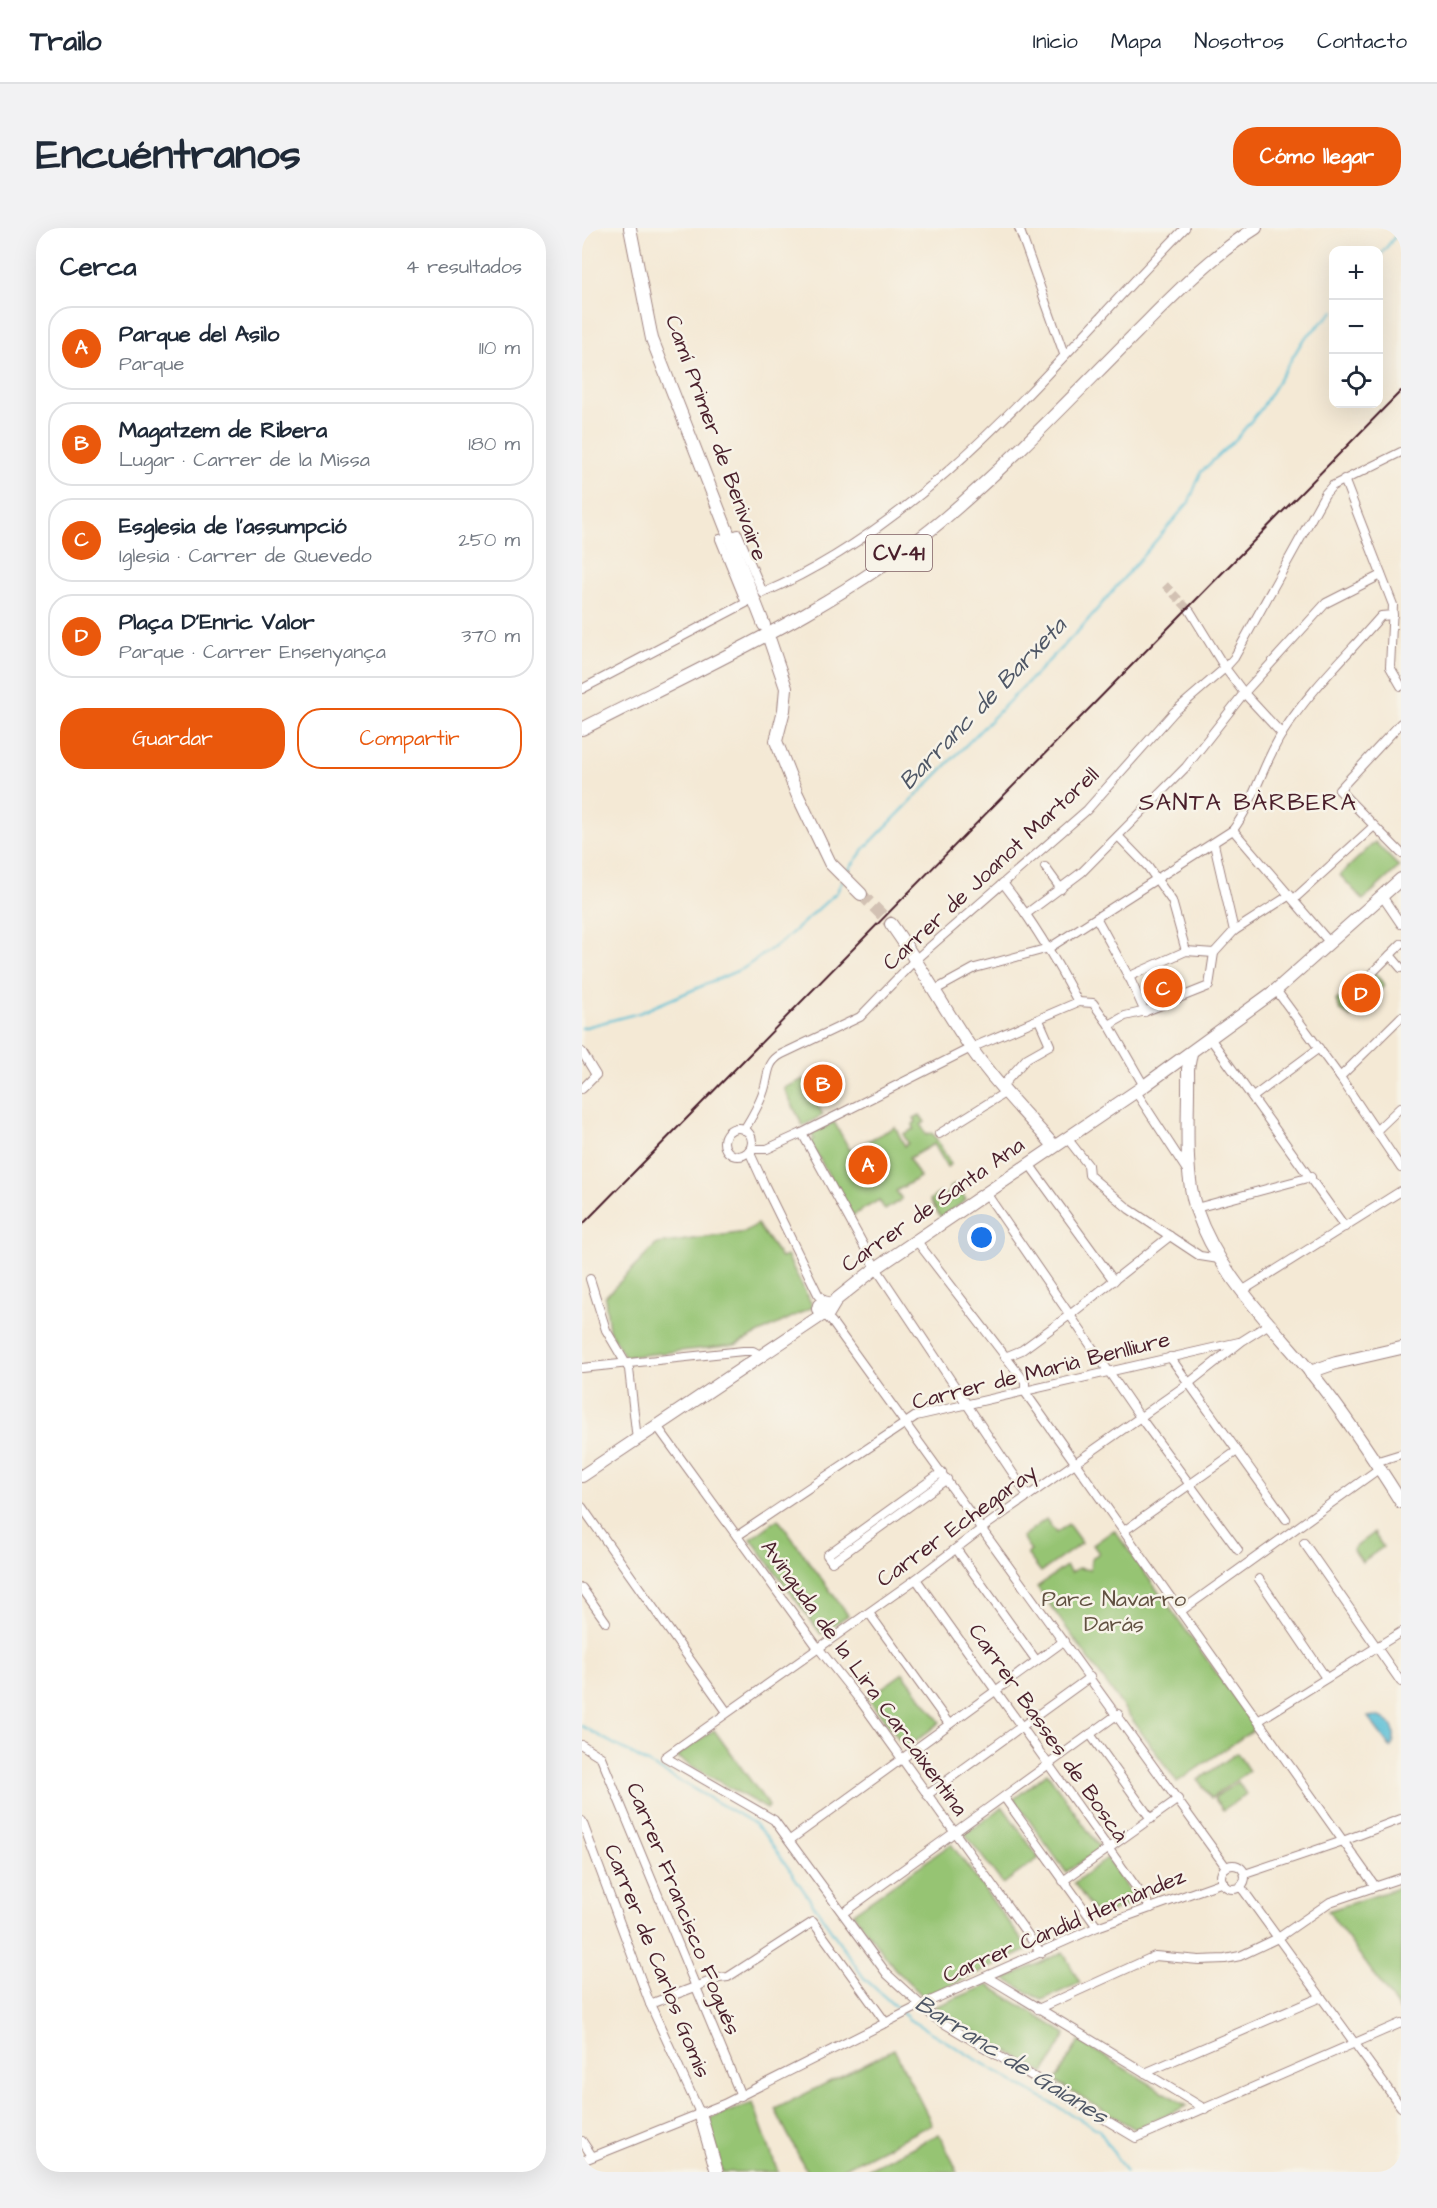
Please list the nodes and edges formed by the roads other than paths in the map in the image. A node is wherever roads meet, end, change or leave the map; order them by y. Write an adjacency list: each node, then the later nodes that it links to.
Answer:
1 (630, 228): 8 (street, Camí Primer de Benivaire)
2 (1019, 228): 5 (street)
3 (1185, 228): 5 (street)
4 (1256, 228): 23 (street, CV-41)
5 (1064, 354): 8 (street)
6 (1401, 452): 7 (street, Carrer de Joanot Martorell)
7 (1344, 479): 9 (street); 17 (street, Carrer de Joanot Martorell)
8 (728, 537): 14 (street, Camí Primer de Benivaire); 20 (street)
9 (1381, 575): 11 (street); 21 (street)
10 (1401, 596): 11 (street)
11 (1393, 605): 13 (street)
12 (1190, 611): 17 (street)
13 (1393, 615): 18 (street); 24 (street)
14 (764, 625)
15 (770, 641): 35 (street)
16 (1401, 665): 18 (street)
17 (1224, 668): 21 (street); 33 (street, Carrer de Joanot Martorell)
18 (1393, 674): 19 (street)
19 (1401, 686)
20 (582, 689)
21 (1244, 693): 24 (street); 27 (street)
22 (1401, 723): 25 (street)
23 (582, 729)
24 (1282, 734): 26 (street)
25 (1374, 826): 29 (street); 37 (street)
26 (1233, 830): 28 (street); 37 (street)
27 (1118, 836): 32 (street); 34 (street)
28 (1214, 844): 32 (street); 42 (street)
29 (1401, 853)
30 (1045, 867): 34 (street)
31 (1401, 879): 36 (street, Carrer de Santa Ana)
32 (1157, 880): 39 (street); 46 (street)
33 (1003, 883): 38 (street); 49 (street, Carrer de Joanot Martorell)
34 (1061, 889): 38 (street)
35 (861, 894)
36 (1382, 896): 41 (street); 43 (street, Carrer de Santa Ana)
37 (1292, 897): 42 (street); 43 (street)
38 (1026, 914): 45 (street)
39 (1096, 919): 45 (street); 52 (street)
40 (891, 924): 49 (street)
41 (1401, 924)
42 (1234, 931): 47 (street)
43 (1330, 943): 54 (street, Carrer de Santa Ana)
44 (1401, 944): 48 (street)
45 (1049, 948): 53 (street); 55 (street)
46 (1186, 951): 47 (street); 52 (street)
47 (1214, 953): 56 (street)
48 (1390, 955): 50 (street); 51 (street)
49 (916, 959): 53 (street); 73 (street, Carrer de Joanot Martorell)
50 (1401, 968)
51 (1373, 972)
52 (1128, 977): 56 (street)
53 (935, 990): 61 (street)
54 (1276, 990): 60 (street, Carrer de Santa Ana); 62 (street)
55 (1078, 1002): 58 (street); 59 (street)
56 (1145, 1011): 59 (street)
57 (1401, 1017): 67 (street)
58 (1038, 1020): 61 (street); 69 (street)
59 (1109, 1025): 70 (street)
60 (1210, 1038): 63 (street, Carrer de Santa Ana); 71 (street)
61 (971, 1048): 69 (street); 75 (street)
62 (1318, 1048): 67 (street); 71 (street)
63 (1193, 1051): 65 (street, Carrer de Santa Ana); 66 (street)
64 (582, 1052): 68 (street)
65 (1172, 1067): 66 (street); 70 (street, Carrer de Santa Ana)
66 (1188, 1069): 83 (street)
67 (1340, 1077): 74 (street)
68 (582, 1089)
69 (1004, 1089): 76 (street); 78 (street)
70 (1140, 1089): 77 (street, Carrer de Santa Ana); 83 (street)
71 (1253, 1097): 84 (street)
72 (1401, 1107): 74 (street)
73 (744, 1130): 79 (street); 80 (street)
74 (1377, 1130): 82 (street)
75 (802, 1133): 79 (street); 93 (street)
76 (939, 1134)
77 (1067, 1138): 78 (street, Carrer de Santa Ana); 90 (street)
78 (1054, 1146): 81 (street, Carrer de Santa Ana)
79 (750, 1150): 80 (street); 85 (street)
80 (739, 1156): 85 (street)
81 (1029, 1164): 87 (street, Carrer de Santa Ana); 95 (street)
82 (1401, 1166)
83 (1188, 1173): 88 (street)
84 (1311, 1177): 88 (street); 89 (street)
85 (765, 1186): 97 (street)
86 (1401, 1191): 89 (street)
87 (986, 1193): 91 (street, Carrer de Santa Ana); 98 (street)
88 (1196, 1208): 92 (street)
89 (1345, 1227): 96 (street)
90 (1170, 1236): 92 (street); 95 (street)
91 (916, 1240): 93 (street, Carrer de Santa Ana); 103 (street)
92 (1219, 1259): 96 (street)
93 (876, 1268): 97 (street, Carrer de Santa Ana); 111 (street)
94 (590, 1279): 105 (street)
95 (1114, 1281): 98 (street)
96 (1242, 1291): 99 (street)
97 (826, 1308): 102 (street, Carrer de Santa Ana); 113 (street)
98 (1071, 1314): 103 (street); 107 (street)
99 (1269, 1324): 100 (street, Carrer Echegaray); 108 (street)
100 (1242, 1341): 104 (street, Carrer de Marià Benlliure); 109 (street, Carrer Echegaray)
101 (1401, 1348): 108 (street)
102 (762, 1356): 105 (street); 114 (street, Carrer de Santa Ana)
103 (1005, 1357): 110 (street)
104 (1170, 1357): 107 (street, Carrer de Marià Benlliure); 109 (street)
105 (625, 1364): 106 (street); 115 (street)
106 (582, 1368)
107 (1108, 1371): 110 (street, Carrer de Marià Benlliure); 112 (street)
108 (1310, 1372): 118 (street)
109 (1189, 1383): 112 (street, Carrer Echegaray); 116 (street)
110 (1025, 1392): 111 (street, Carrer de Marià Benlliure); 119 (street)
111 (967, 1403): 113 (street, Carrer de Marià Benlliure); 123 (street)
112 (1140, 1417): 119 (street, Carrer Echegaray); 122 (street)
113 (905, 1424): 121 (street); 129 (street, Carrer de Marià Benlliure)
114 (657, 1426): 115 (street, Carrer de Santa Ana); 129 (street, Avinguda de la Lira Carcaixentina)
115 (637, 1440): 120 (street, Carrer de Santa Ana)
116 (1237, 1451): 122 (street); 126 (street)
117 (1401, 1454): 118 (street)
118 (1375, 1461): 124 (street); 136 (street)
119 (1075, 1463): 123 (street, Carrer Echegaray); 128 (street)
120 (582, 1476)
121 (944, 1476): 121 (street); 127 (street)
122 (1189, 1485): 128 (street); 132 (street)
123 (1028, 1496): 127 (street, Carrer Echegaray)
124 (1401, 1501)
125 (582, 1507): 148 (street)
126 (1286, 1519)
127 (983, 1528): 131 (street, Carrer Echegaray); 140 (street)
128 (1124, 1531): 136 (street)
129 (737, 1536): 141 (street, Avinguda de la Lira Carcaixentina)
130 (1304, 1544): 142 (street)
131 (957, 1550): 133 (street, Carrer Echegaray); 143 (street)
132 (1238, 1550)
133 (916, 1579): 137 (street, Carrer Echegaray); 147 (street, Carrer Basses de Boscà)
134 (1259, 1579): 145 (street)
135 (582, 1588): 138 (street)
136 (1181, 1611): 150 (street)
137 (869, 1613): 141 (street, Carrer Echegaray); 151 (street)
138 (606, 1622)
139 (1401, 1632): 142 (street)
140 (1064, 1641): 143 (street); 144 (street)
141 (819, 1648): 148 (street, Carrer Echegaray); 155 (street, Avinguda de la Lira Carcaixentina)
142 (1376, 1648): 145 (street); 146 (street)
143 (1036, 1660): 147 (street)
144 (1090, 1677): 149 (street); 152 (street)
145 (1326, 1678): 150 (street)
146 (1401, 1682)
147 (996, 1689): 151 (street); 152 (street, Carrer Basses de Boscà)
148 (727, 1712): 164 (street, Carrer Echegaray)
149 (1118, 1714): 153 (street); 159 (street)
150 (1258, 1721): 165 (street)
151 (949, 1724): 155 (street)
152 (1022, 1725): 156 (street, Carrer Basses de Boscà); 157 (street)
153 (1090, 1734): 156 (street); 160 (street)
154 (582, 1745): 180 (street, Carrer Francisco Fogués)
155 (902, 1760): 157 (street, Avinguda de la Lira Carcaixentina); 164 (street)
156 (1048, 1765): 158 (street); 166 (street, Carrer Basses de Boscà)
157 (927, 1795): 163 (street, Avinguda de la Lira Carcaixentina)
158 (1004, 1797): 163 (street); 170 (street)
159 (1178, 1799): 160 (street); 167 (street)
160 (1151, 1819): 166 (street)
161 (1401, 1819): 165 (street)
162 (582, 1821): 182 (street, Carrer de Carlos Gomis)
163 (954, 1832): 175 (street); 178 (street, Avinguda de la Lira Carcaixentina)
164 (789, 1840): 175 (street)
165 (1343, 1842): 168 (street); 172 (street)
166 (1108, 1850): 170 (street); 174 (street, Carrer Basses de Boscà)
167 (1226, 1867): 168 (street); 171 (street)
168 (1245, 1874): 173 (street)
169 (1401, 1878): 172 (street)
170 (1063, 1881): 176 (street)
171 (1223, 1882): 173 (street); 174 (street, Carrer Càndid Hernàndez)
172 (1376, 1886): 177 (street)
173 (1241, 1887): 177 (street)
174 (1151, 1908): 176 (street, Carrer Càndid Hernàndez)
175 (843, 1914): 183 (street)
176 (1097, 1928): 178 (street, Carrer Càndid Hernàndez)
177 (1278, 1938): 181 (street); 184 (street)
178 (1041, 1953): 179 (street, Carrer Càndid Hernàndez)
179 (987, 1977): 183 (street, Carrer Càndid Hernàndez); 184 (street)
180 (696, 1988): 182 (street); 185 (street); 189 (street, Carrer Francisco Fogués)
181 (1321, 1997): 187 (street); 188 (street)
182 (650, 2004): 192 (street, Carrer de Carlos Gomis)
183 (921, 2006): 185 (street, Carrer Càndid Hernàndez); 191 (street)
184 (1038, 2009): 188 (street)
185 (886, 2023): 189 (street, Carrer Càndid Hernàndez)
186 (1401, 2023): 187 (street)
187 (1355, 2044): 190 (street); 191 (street)
188 (1145, 2073): 191 (street)
189 (741, 2096): 192 (street, Carrer Càndid Hernàndez)
190 (1401, 2107)
191 (1205, 2109)
192 (700, 2114): 194 (street, Carrer Càndid Hernàndez); 196 (street)
193 (582, 2141): 194 (street)
194 (592, 2156): 195 (street, Carrer Càndid Hernàndez)
195 (582, 2161)
196 (717, 2172)

